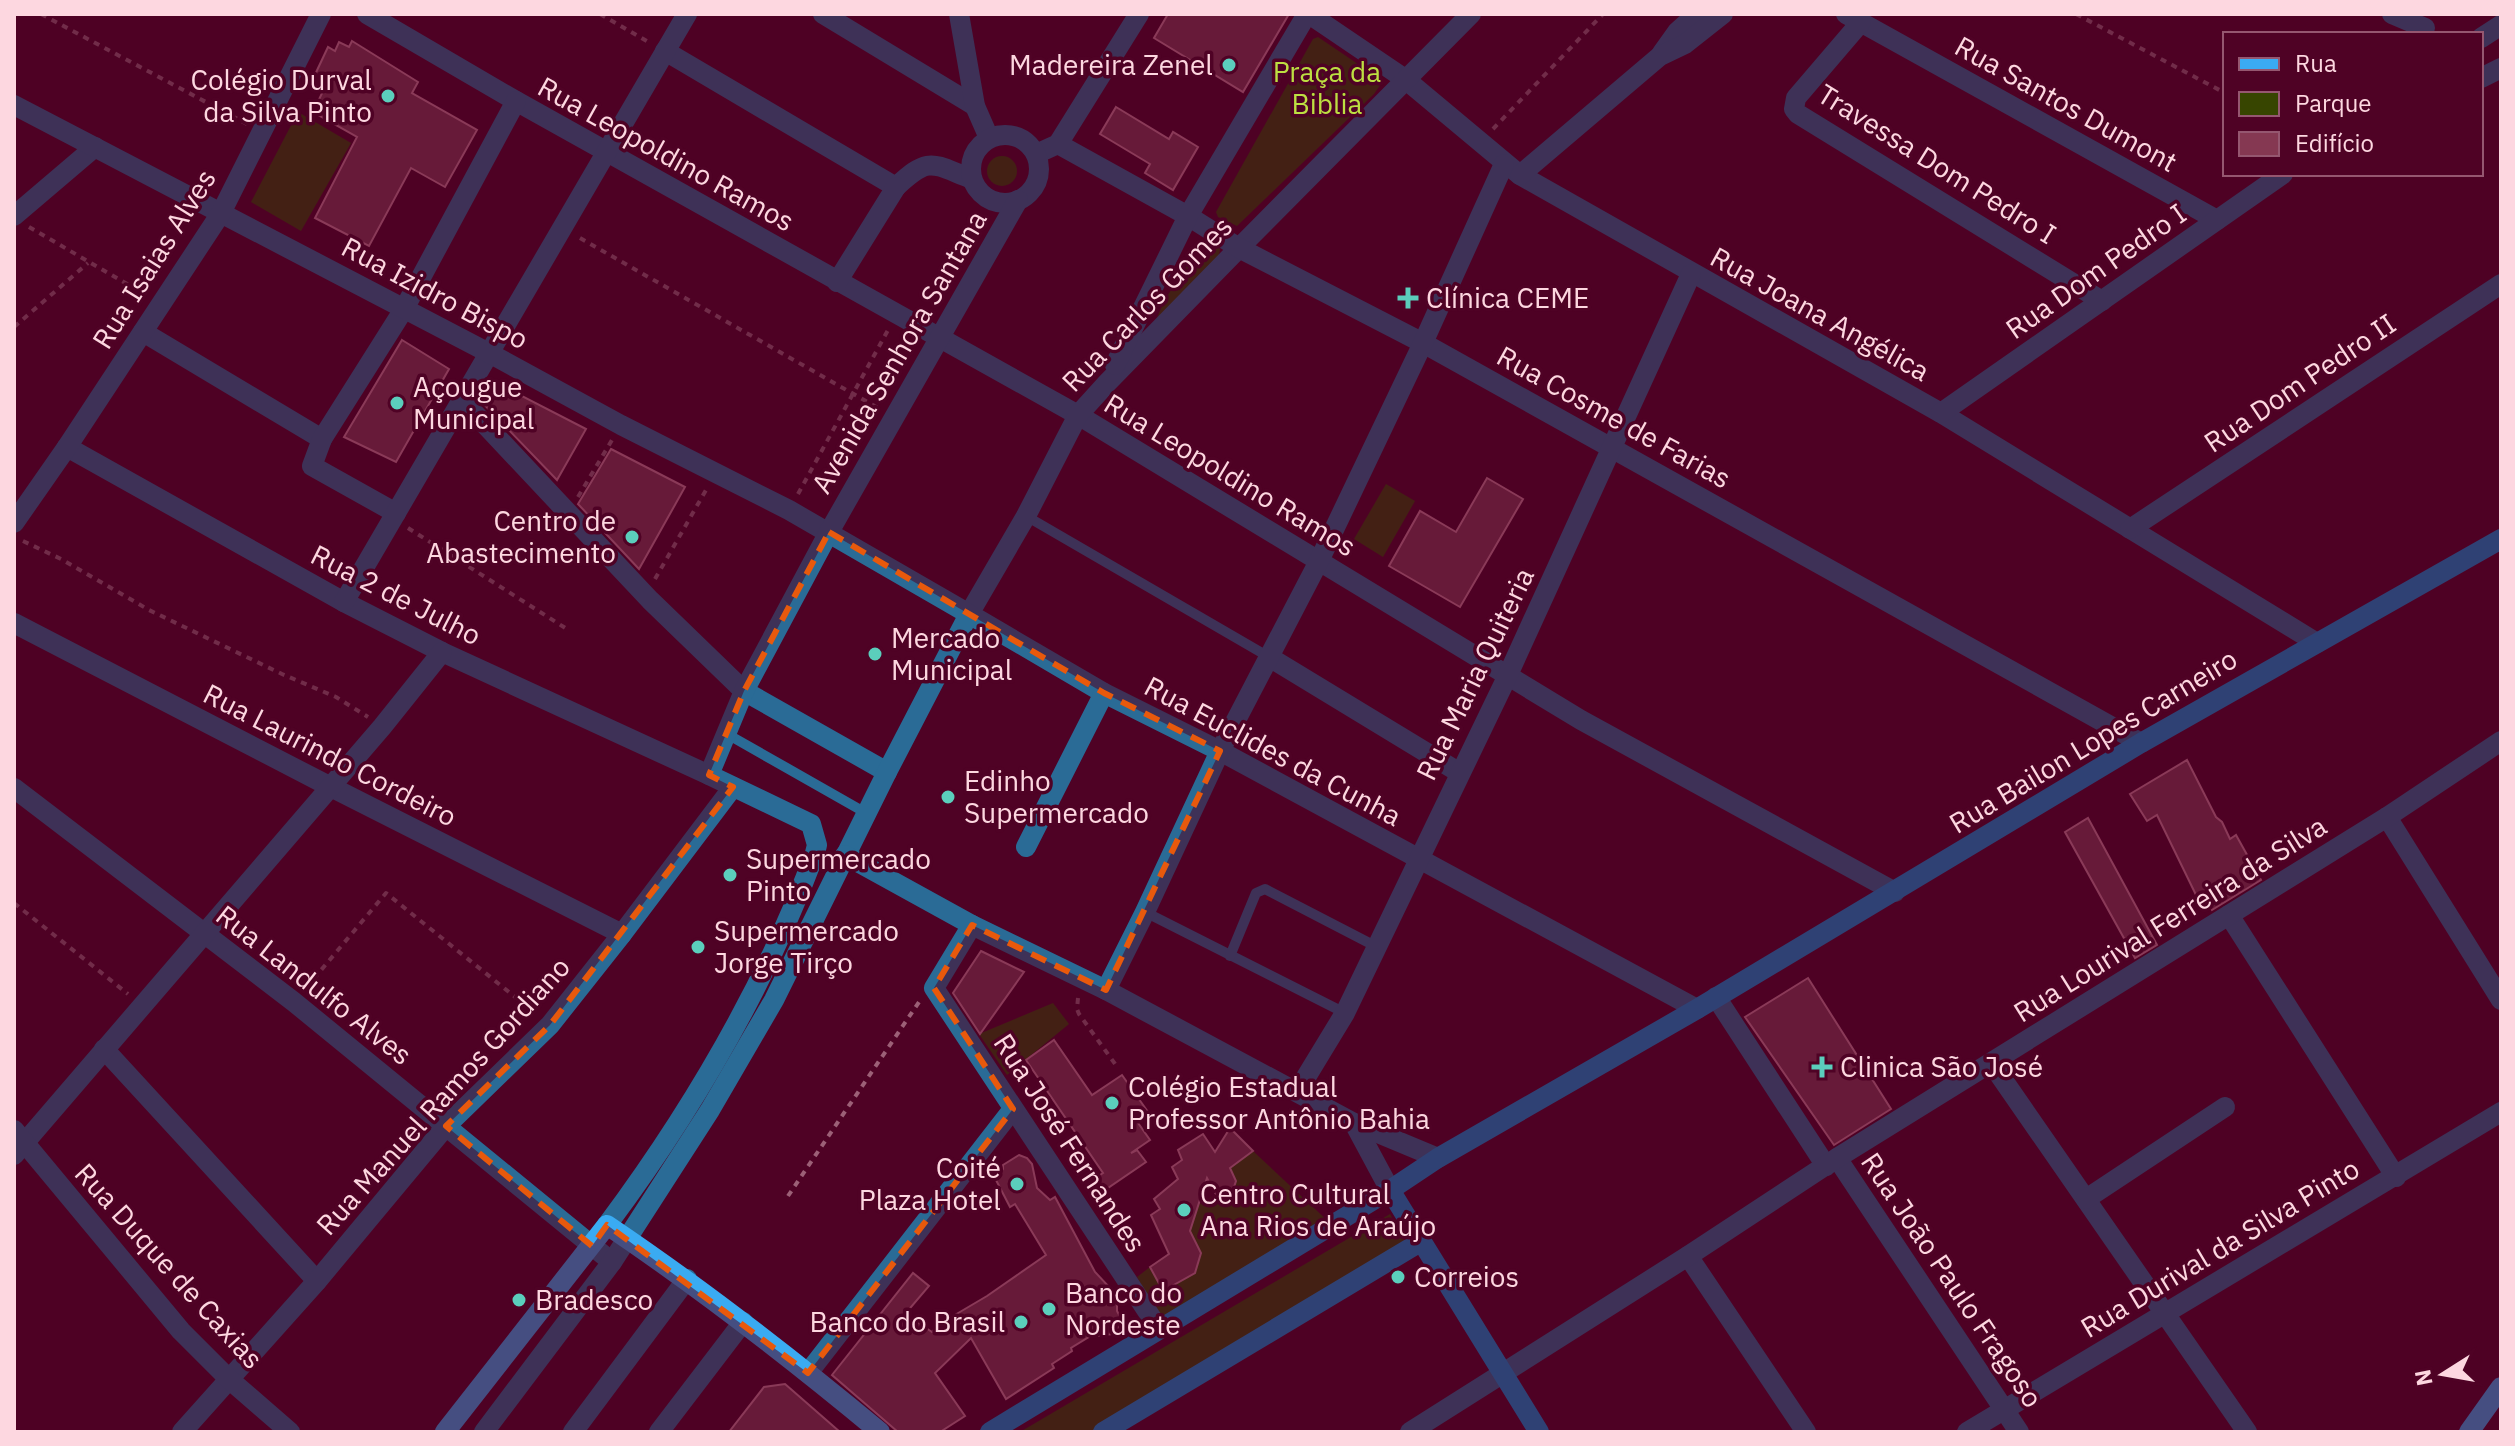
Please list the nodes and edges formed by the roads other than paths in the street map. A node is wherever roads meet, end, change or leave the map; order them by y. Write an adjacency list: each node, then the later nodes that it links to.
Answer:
1 (321, 14): 34 (street, Rua Isaias Alves)
2 (367, 14): 21 (street, Rua Leopoldino Ramos)
3 (687, 14): 16 (street)
4 (823, 14): 23 (street)
5 (959, 14): 23 (street)
6 (1139, 14): 25 (street)
7 (1308, 14): 20 (street, Rua Joana Angélica); 35 (street)
8 (1471, 14): 20 (street, Rua Carlos Gomes)
9 (1697, 14): 17 (street)
10 (1723, 14): 17 (street)
11 (2392, 14): 13 (street)
12 (1854, 18): 36 (street, Rua Santos Dumont); 42 (street, Travessa Dom Pedro I)
13 (2424, 25)
14 (2501, 25): 15 (street)
15 (2483, 37)
16 (665, 51): 27 (street); 32 (street)
17 (1660, 56): 29 (street)
18 (2501, 68): 19 (street)
19 (2483, 77)
20 (1405, 79): 29 (street, Rua Joana Angélica); 38 (street, Rua Carlos Gomes)
21 (516, 101): 27 (street, Rua Leopoldino Ramos); 43 (street)
22 (14, 105): 26 (street, Rua Izidro Bispo)
23 (975, 106): 24 (street)
24 (989, 138): 28 (street); 31 (street, Avenida Senhora Santana)
25 (1058, 144): 28 (street); 35 (street, Rua Cosme de Farias)
26 (95, 147): 34 (street, Rua Izidro Bispo); 37 (street)
27 (608, 152): 40 (street, Rua Leopoldino Ramos); 47 (street)
28 (1036, 154): 33 (street, Avenida Senhora Santana)
29 (1512, 170): 39 (street, Rua Joana Angélica); 46 (street)
30 (2280, 176): 36 (street, Rua Dom Pedro I)
31 (972, 179): 32 (street); 33 (street, Avenida Senhora Santana)
32 (896, 187): 40 (street)
33 (1018, 200): 45 (street, Avenida Senhora Santana)
34 (221, 213): 43 (street, Rua Izidro Bispo); 44 (street, Rua Isaias Alves)
35 (1188, 216): 38 (street, Rua Cosme de Farias); 48 (street)
36 (2217, 220): 42 (street, Rua Dom Pedro I)
37 (20, 221)
38 (1239, 248): 46 (street, Rua Cosme de Farias); 48 (street, Rua Carlos Gomes)
39 (1691, 274): 50 (street, Rua Joana Angélica); 54 (street, Rua Maria Quiteria)
40 (837, 282): 45 (street, Rua Leopoldino Ramos)
41 (2501, 284): 58 (street, Rua Dom Pedro II)
42 (2102, 301): 50 (street, Rua Dom Pedro I)
43 (404, 309): 47 (street, Rua Izidro Bispo); 52 (street)
44 (143, 332): 52 (street); 53 (street, Rua Isaias Alves)
45 (941, 337): 51 (street, Rua Leopoldino Ramos); 59 (street, Avenida Senhora Santana)
46 (1423, 343): 54 (street, Rua Cosme de Farias); 61 (street)
47 (489, 353): 49 (street); 59 (street, Rua Izidro Bispo)
48 (1107, 383): 51 (street, Rua Carlos Gomes)
49 (462, 400): 55 (street); 69 (street)
50 (1941, 413): 58 (street, Rua Joana Angélica)
51 (1078, 415): 56 (street, Rua Carlos Gomes); 61 (street, Rua Leopoldino Ramos)
52 (322, 439): 55 (street)
53 (67, 447): 57 (street, Rua Isaias Alves); 62 (street, Rua 2 de Julho)
54 (1612, 448): 68 (street, Rua Maria Quiteria); 73 (street, Rua Cosme de Farias)
55 (394, 516): 62 (street)
56 (1026, 516): 63 (street, Rua Carlos Gomes); 67 (lane)
57 (14, 523)
58 (2130, 529): 65 (street, Rua Joana Angélica)
59 (829, 532): 63 (street, Rua Euclides da Cunha); 69 (street, Avenida Senhora Santana)
60 (2501, 539): 65 (main road, Rua Bailon Lopes Carneiro)
61 (1319, 561): 67 (street); 68 (street, Rua Leopoldino Ramos)
62 (344, 602): 66 (street, Rua 2 de Julho)
63 (969, 614): 70 (street, Rua Euclides da Cunha); 75 (street, Rua Carlos Gomes)
64 (14, 623): 78 (street, Rua Laurindo Cordeiro)
65 (2317, 643): 73 (main road, Rua Bailon Lopes Carneiro)
66 (442, 652): 77 (street, Rua 2 de Julho); 78 (street)
67 (1269, 657): 74 (street); 76 (street)
68 (1507, 677): 76 (street, Rua Maria Quiteria); 86 (street, Rua Leopoldino Ramos)
69 (744, 691): 71 (street, Avenida Senhora Santana); 75 (street)
70 (1104, 693): 74 (street, Rua Euclides da Cunha); 83 (street)
71 (727, 734): 77 (street, Avenida Senhora Santana); 81 (lane)
72 (2501, 741): 82 (street, Rua Lourival Ferreira da Silva)
73 (2141, 743): 86 (main road, Rua Bailon Lopes Carneiro)
74 (1220, 751): 85 (street, Rua Euclides da Cunha); 87 (street)
75 (887, 772): 81 (street, Rua Carlos Gomes)
76 (1460, 773): 85 (street, Rua Maria Quiteria)
77 (709, 775): 79 (street, Rua 2 de Julho)
78 (329, 786): 90 (street); 91 (street, Rua Laurindo Cordeiro)
79 (733, 787): 91 (street, Rua Manuel Ramos Gordiano); 113 (street, Rua 2 de Julho)
80 (14, 788): 90 (street, Rua Landulfo Alves)
81 (866, 813): 84 (street, Rua Carlos Gomes)
82 (2387, 817): 88 (street, Rua Lourival Ferreira da Silva); 96 (street)
83 (1026, 847)
84 (845, 855): 89 (street); 114 (street, Rua Carlos Gomes)
85 (1417, 859): 92 (street, Rua Maria Quiteria); 97 (street, Rua Euclides da Cunha)
86 (1895, 892): 95 (main road, Rua Bailon Lopes Carneiro)
87 (1145, 912): 93 (lane); 94 (street)
88 (2229, 915): 100 (street, Rua Lourival Ferreira da Silva); 110 (street)
89 (972, 925): 94 (street); 103 (street, Rua José Fernandes)
90 (204, 932): 99 (street); 106 (street, Rua Landulfo Alves)
91 (622, 934): 106 (street, Rua Manuel Ramos Gordiano)
92 (1377, 947): 93 (lane); 98 (street, Rua Maria Quiteria)
93 (1230, 956): 98 (lane)
94 (1106, 990): 101 (street)
95 (1716, 997): 97 (main road, Rua Bailon Lopes Carneiro); 109 (street, Rua João Paulo Fragoso)
96 (2501, 1000)
97 (1697, 1009): 108 (main road, Rua Bailon Lopes Carneiro)
98 (1345, 1013): 101 (street, Rua Maria Quiteria)
99 (104, 1049): 107 (street); 120 (street)
100 (1992, 1064): 109 (street, Rua Lourival Ferreira da Silva); 112 (street)
101 (1297, 1092): 105 (street)
102 (2225, 1107): 112 (street)
103 (1013, 1109): 123 (street, Rua José Fernandes); 124 (street)
104 (2501, 1112): 110 (street, Rua Durival da Silva Pinto)
105 (1354, 1123): 108 (street); 111 (street)
106 (446, 1126): 116 (street, Rua Landulfo Alves); 120 (street, Rua Manuel Ramos Gordiano)
107 (17, 1142): 126 (street, Rua Duque de Caxias)
108 (1438, 1158): 111 (main road, Rua Bailon Lopes Carneiro)
109 (1832, 1162): 117 (street, Rua Lourival Ferreira da Silva); 128 (street, Rua João Paulo Fragoso)
110 (2396, 1177): 121 (street, Rua Durival da Silva Pinto)
111 (1390, 1190): 115 (main road); 123 (main road, Rua Bailon Lopes Carneiro)
112 (2086, 1199): 121 (street)
113 (607, 1225): 114 (main road); 116 (main road)
114 (627, 1238): 118 (street, Rua Carlos Gomes); 119 (main road)
115 (1422, 1241): 125 (main road); 137 (main road)
116 (592, 1246): 118 (street, Rua Landulfo Alves); 132 (main road)
117 (1688, 1256): 125 (street, Rua Lourival Ferreira da Silva); 140 (street)
118 (612, 1262): 133 (street, Rua Carlos Gomes)
119 (687, 1279): 122 (main road); 134 (street)
120 (317, 1281): 126 (street, Rua Manuel Ramos Gordiano)
121 (2165, 1313): 128 (street, Rua Durival da Silva Pinto); 143 (street)
122 (743, 1322): 124 (main road); 135 (street)
123 (1159, 1329): 129 (main road, Rua Bailon Lopes Carneiro)
124 (808, 1373): 136 (main road)
125 (1503, 1375): 138 (street, Rua Lourival Ferreira da Silva); 139 (main road)
126 (230, 1380): 130 (street, Rua Manuel Ramos Gordiano); 131 (street, Rua Duque de Caxias)
127 (2501, 1387): 144 (main road)
128 (2003, 1409): 141 (street, Rua Durival da Silva Pinto); 142 (street, Rua João Paulo Fragoso)
129 (993, 1431)
130 (182, 1432)
131 (290, 1432)
132 (445, 1432)
133 (484, 1432)
134 (573, 1432)
135 (659, 1432)
136 (880, 1432)
137 (1103, 1432)
138 (1410, 1432)
139 (1539, 1432)
140 (1806, 1432)
141 (1967, 1432)
142 (2019, 1432)
143 (2247, 1432)
144 (2469, 1432)

